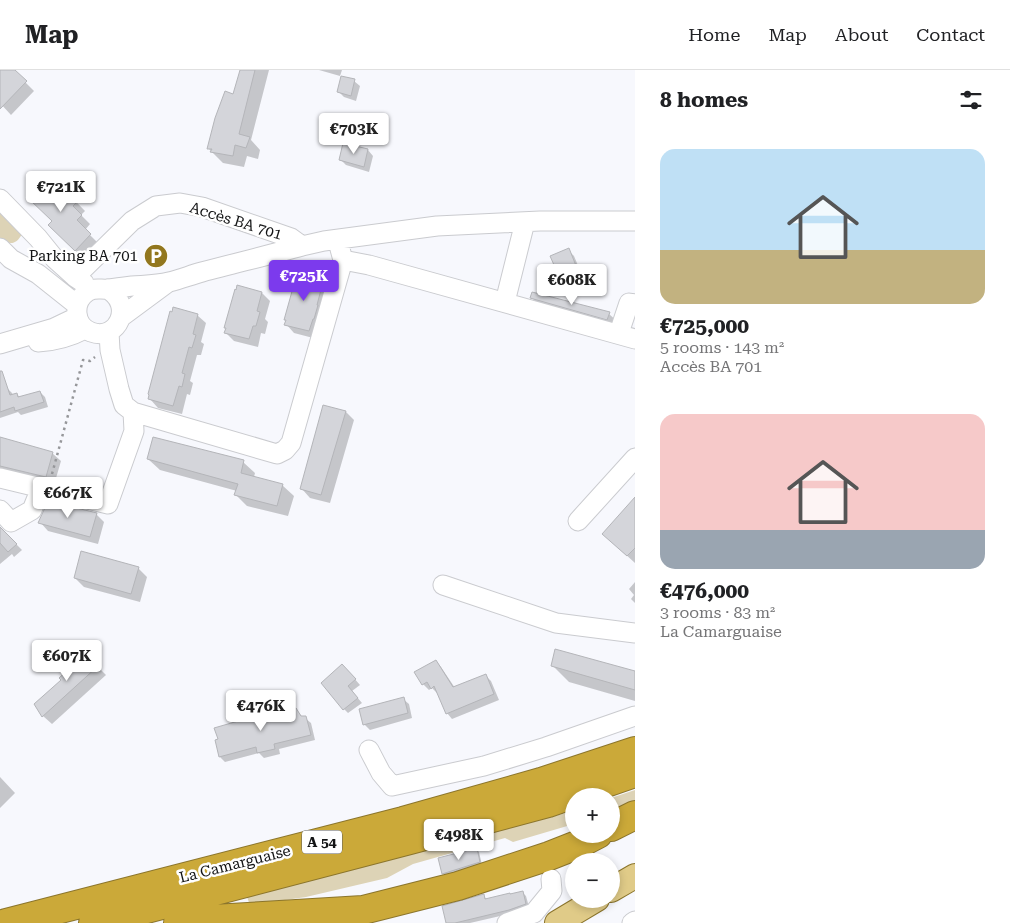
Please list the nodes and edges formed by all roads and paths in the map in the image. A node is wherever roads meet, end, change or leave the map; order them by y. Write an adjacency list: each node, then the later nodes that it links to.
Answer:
1 (0, 199): 8 (street)
2 (635, 221): 3 (street)
3 (525, 222): 4 (street); 11 (street)
4 (336, 239): 5 (street); 7 (street)
5 (302, 246): 8 (street, Accès BA 701); 9 (street)
6 (0, 248): 13 (street)
7 (344, 260): 11 (street); 18 (street)
8 (75, 277): 10 (street)
9 (168, 282): 10 (street); 14 (street)
10 (100, 289): 13 (street); 14 (street)
11 (505, 302): 15 (street)
12 (635, 304): 15 (street)
13 (80, 317): 14 (street); 16 (street)
14 (115, 324): 18 (street)
15 (627, 336)
16 (5, 342)
17 (99, 355): 21 (path)
18 (133, 412): 21 (street)
19 (635, 458): 23 (street)
20 (0, 478): 21 (street)
21 (43, 489): 22 (street)
22 (0, 510)
23 (578, 521)
24 (443, 585): 25 (street)
25 (635, 633)
26 (635, 716): 27 (street)
27 (369, 750)
28 (635, 750): 37 (highway, La Camarguaise / A 54)
29 (635, 773): 38 (highway, La Camarguaise / A 54)
30 (635, 815): 31 (highway)
31 (620, 822)
32 (581, 843): 39 (highway)
33 (635, 876): 35 (main road)
34 (551, 879): 40 (street)
35 (620, 885)
36 (582, 908): 41 (main road)
37 (6, 923)
38 (93, 923)
39 (178, 923)
40 (507, 923)
41 (557, 923)

